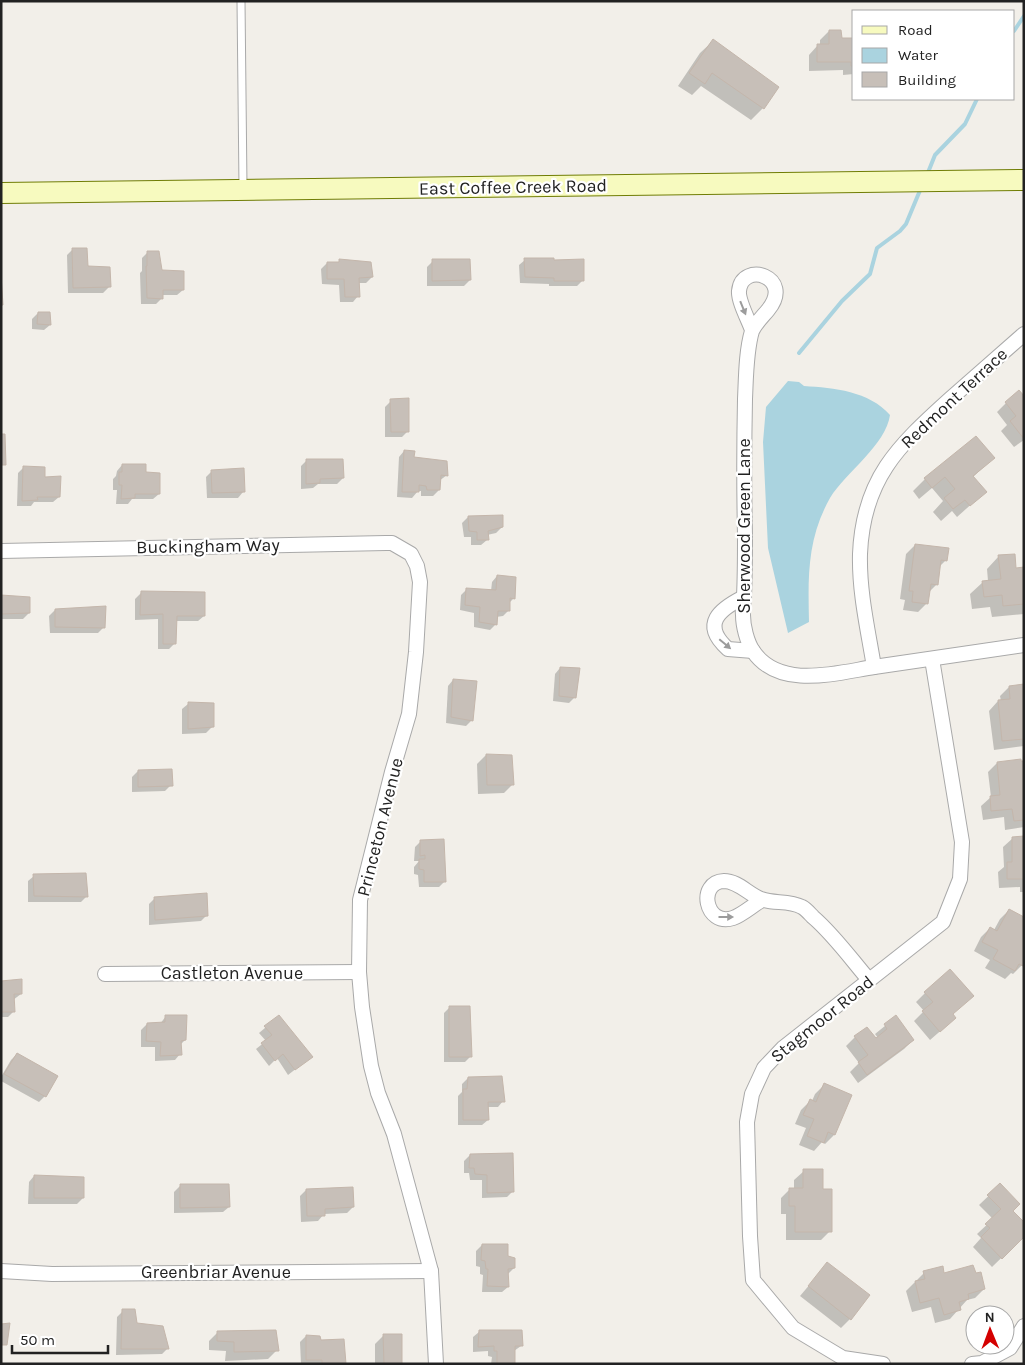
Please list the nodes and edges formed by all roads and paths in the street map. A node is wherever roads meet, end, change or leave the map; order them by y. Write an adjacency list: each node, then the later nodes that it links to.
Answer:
1 (241, 1): 3 (lane)
2 (1024, 180): 3 (street, East Coffee Creek Road)
3 (243, 190): 4 (street, East Coffee Creek Road)
4 (1, 193)
5 (752, 330): 9 (street, Sherwood Green Lane)
6 (1024, 334): 13 (street, Redmont Terrace)
7 (1, 551): 8 (street, Buckingham Way)
8 (411, 554): 15 (street, Princeton Avenue)
9 (744, 597): 11 (street, Sherwood Green Lane); 11 (street, one-way to 11)
10 (1024, 645): 12 (street)
11 (753, 651): 13 (street, Sherwood Green Lane)
12 (932, 659): 13 (street); 17 (street, Stagmoor Road)
13 (874, 667)
14 (762, 900): 17 (street)
15 (359, 972): 16 (street, Castleton Avenue); 19 (street, Princeton Avenue)
16 (105, 974)
17 (869, 980): 22 (street, Stagmoor Road)
18 (1, 1271): 19 (street, Greenbriar Avenue)
19 (431, 1271): 21 (street, Princeton Avenue)
20 (1024, 1326): 23 (street)
21 (436, 1364)
22 (883, 1364)
23 (972, 1364)

